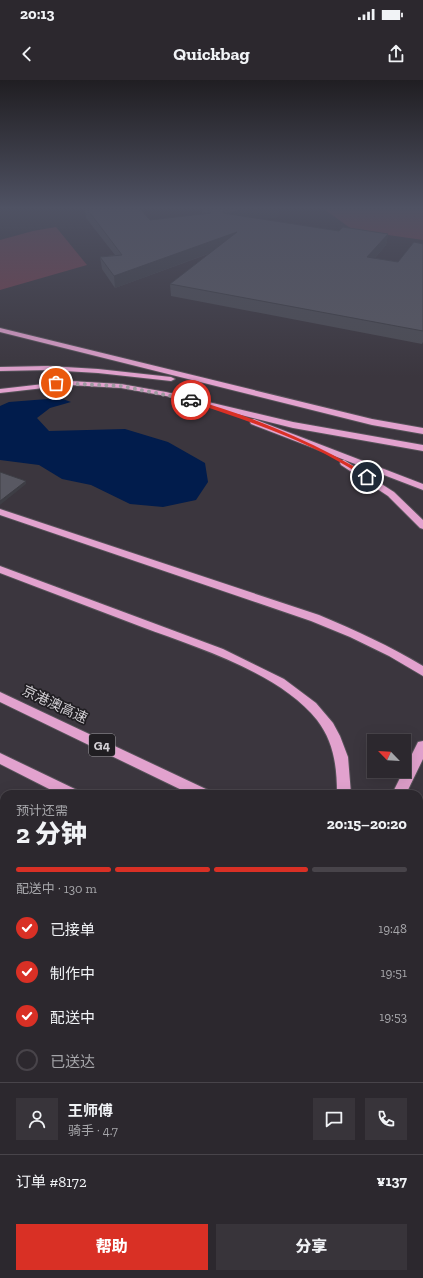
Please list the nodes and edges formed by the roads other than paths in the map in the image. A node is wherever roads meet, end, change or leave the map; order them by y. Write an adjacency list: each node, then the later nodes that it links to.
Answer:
1 (0, 330): 5 (highway)
2 (0, 369): 5 (highway)
3 (70, 383): 4 (highway); 6 (highway); 7 (highway)
4 (0, 386)
5 (229, 387): 8 (highway)
6 (0, 391)
7 (194, 401): 9 (highway); 10 (highway)
8 (423, 431)
9 (301, 440): 11 (highway); 13 (highway)
10 (423, 448)
11 (423, 487)
12 (0, 512): 15 (highway)
13 (423, 526)
14 (0, 569): 21 (highway)
15 (423, 672)
16 (0, 696): 20 (highway, 京港澳高速 / G4)
17 (423, 746): 22 (highway)
18 (0, 758): 19 (highway)
19 (64, 790)
20 (195, 790)
21 (344, 790)
22 (401, 790)

